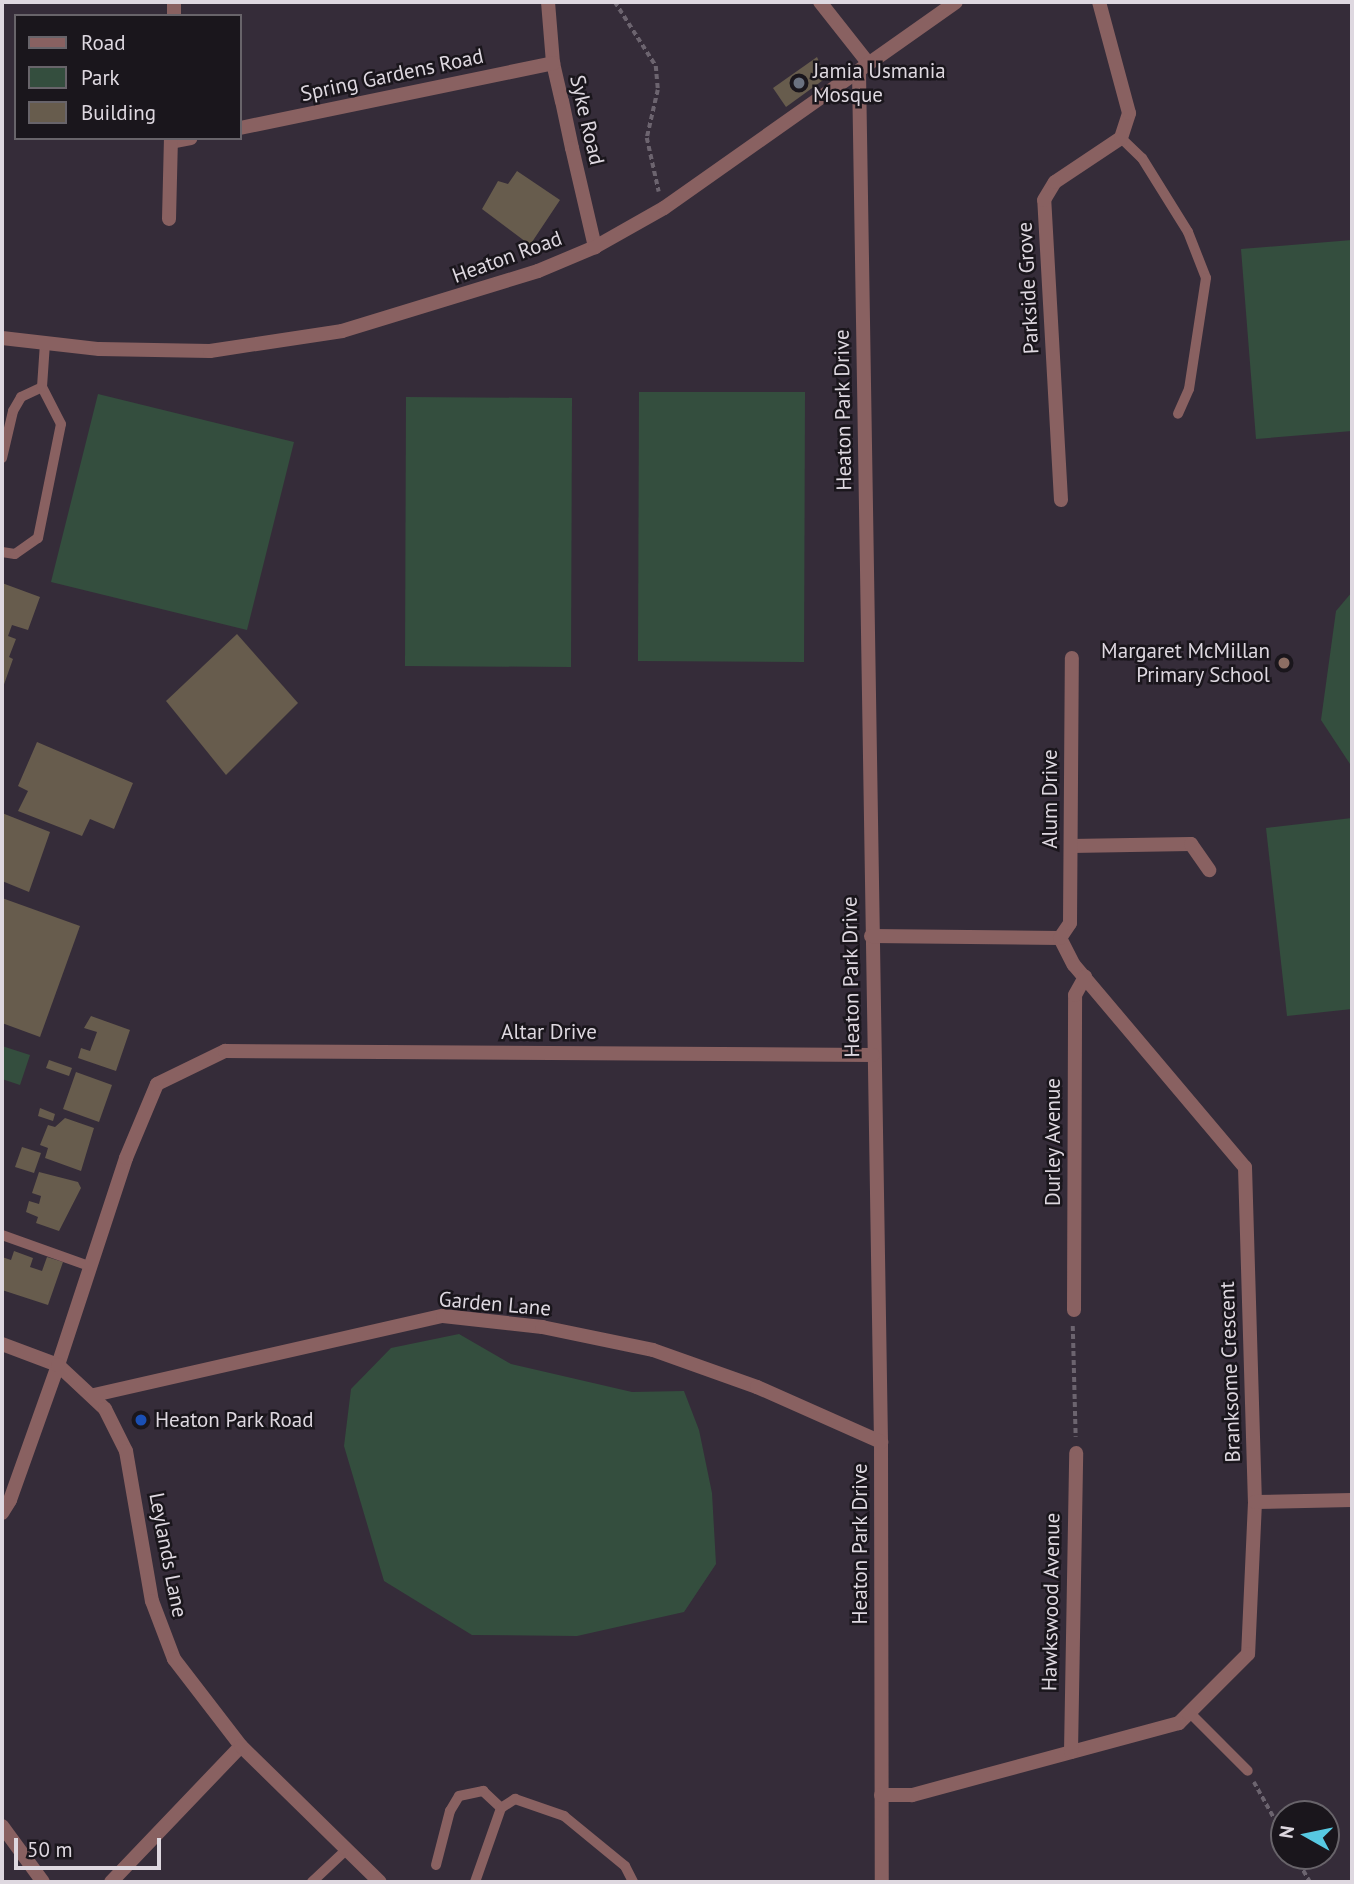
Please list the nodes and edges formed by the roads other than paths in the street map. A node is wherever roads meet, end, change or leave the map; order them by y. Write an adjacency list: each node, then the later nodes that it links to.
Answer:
1 (548, 2): 5 (street, Syke Road)
2 (820, 2): 6 (street)
3 (956, 2): 6 (street, Heaton Road)
4 (1099, 2): 8 (street)
5 (553, 64): 7 (street, Spring Gardens Road); 11 (street, Syke Road)
6 (864, 68): 11 (street, Heaton Road); 22 (street, Heaton Park Drive)
7 (242, 128)
8 (1121, 138): 15 (lane); 17 (street, Parkside Grove)
9 (171, 140): 10 (street)
10 (169, 219)
11 (595, 247): 13 (street, Heaton Road)
12 (2, 338): 13 (street, Heaton Road)
13 (45, 343): 14 (lane)
14 (42, 387): 16 (lane); 18 (lane)
15 (1178, 414)
16 (2, 458)
17 (1061, 500)
18 (2, 552)
19 (1072, 657): 20 (street, Alum Drive)
20 (1071, 846): 21 (street); 23 (street, Alum Drive)
21 (1209, 870)
22 (871, 936): 23 (street); 25 (street, Heaton Park Drive)
23 (1060, 938): 24 (street, Branksome Crescent)
24 (1085, 977): 28 (street, Durley Avenue); 35 (street, Branksome Crescent)
25 (873, 1055): 27 (street, Altar Drive); 32 (street, Heaton Park Drive)
26 (2, 1235): 27 (lane)
27 (89, 1266): 30 (street)
28 (1074, 1310)
29 (2, 1343): 30 (street, Leylands Lane)
30 (58, 1365): 31 (street, Leylands Lane); 36 (street)
31 (94, 1395): 32 (street, Garden Lane); 38 (street, Leylands Lane)
32 (881, 1442): 41 (street, Heaton Park Drive)
33 (1076, 1453): 39 (street, Hawkswood Avenue)
34 (1352, 1500): 35 (street)
35 (1255, 1502): 37 (street, Branksome Crescent)
36 (2, 1513)
37 (1189, 1712): 39 (street, Branksome Crescent); 40 (lane)
38 (241, 1746): 44 (street, Leylands Lane); 47 (street)
39 (1071, 1752): 41 (street, Branksome Crescent)
40 (1248, 1771)
41 (881, 1795): 52 (street, Heaton Park Drive)
42 (502, 1808): 45 (lane); 50 (lane); 51 (lane)
43 (2, 1826): 46 (street)
44 (346, 1849): 48 (lane); 49 (street, Leylands Lane)
45 (436, 1865)
46 (43, 1882)
47 (111, 1882)
48 (312, 1882)
49 (380, 1882)
50 (475, 1882)
51 (634, 1882)
52 (882, 1882)

